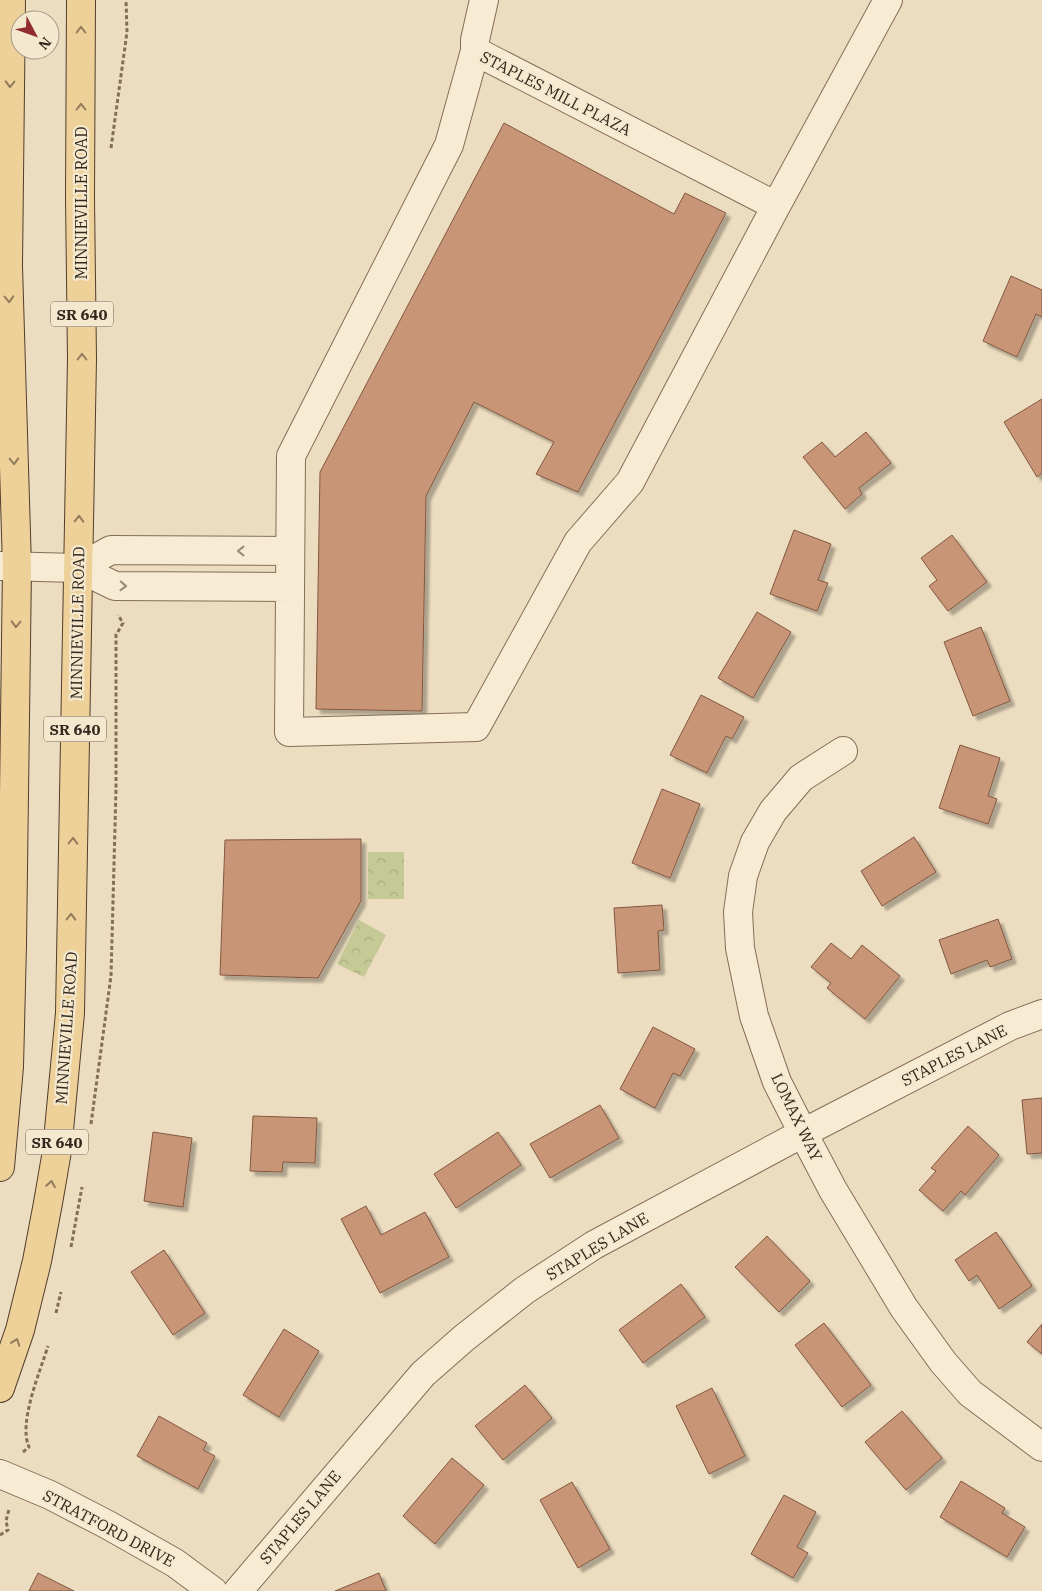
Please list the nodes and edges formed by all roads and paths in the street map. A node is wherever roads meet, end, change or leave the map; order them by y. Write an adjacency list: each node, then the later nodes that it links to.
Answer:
1 (11, 0): 8 (main road, SR 640, one-way to 8)
2 (82, 0): 9 (main road, MINNIEVILLE ROAD / SR 640, one-way to 2)
3 (484, 0): 5 (street)
4 (888, 0): 6 (street)
5 (475, 45): 6 (street, STAPLES MILL PLAZA); 7 (street, STAPLES MILL PLAZA)
6 (776, 206): 10 (street, STAPLES MILL PLAZA)
7 (290, 551): 9 (street, one-way to 9); 10 (street, STAPLES MILL PLAZA)
8 (8, 567): 9 (street); 14 (main road, SR 640, one-way to 14)
9 (78, 568): 10 (street, one-way to 10); 15 (main road, MINNIEVILLE ROAD / SR 640, one-way to 9)
10 (290, 586)
11 (843, 751): 13 (street, LOMAX WAY)
12 (1042, 1014): 13 (street, STAPLES LANE)
13 (803, 1133): 16 (street, LOMAX WAY); 21 (street, STAPLES LANE)
14 (0, 1167)
15 (0, 1388)
16 (1042, 1447)
17 (0, 1474): 20 (street, STRATFORD DRIVE)
18 (6, 1521): 19 (path)
19 (0, 1535)
20 (213, 1591)
21 (238, 1591)

